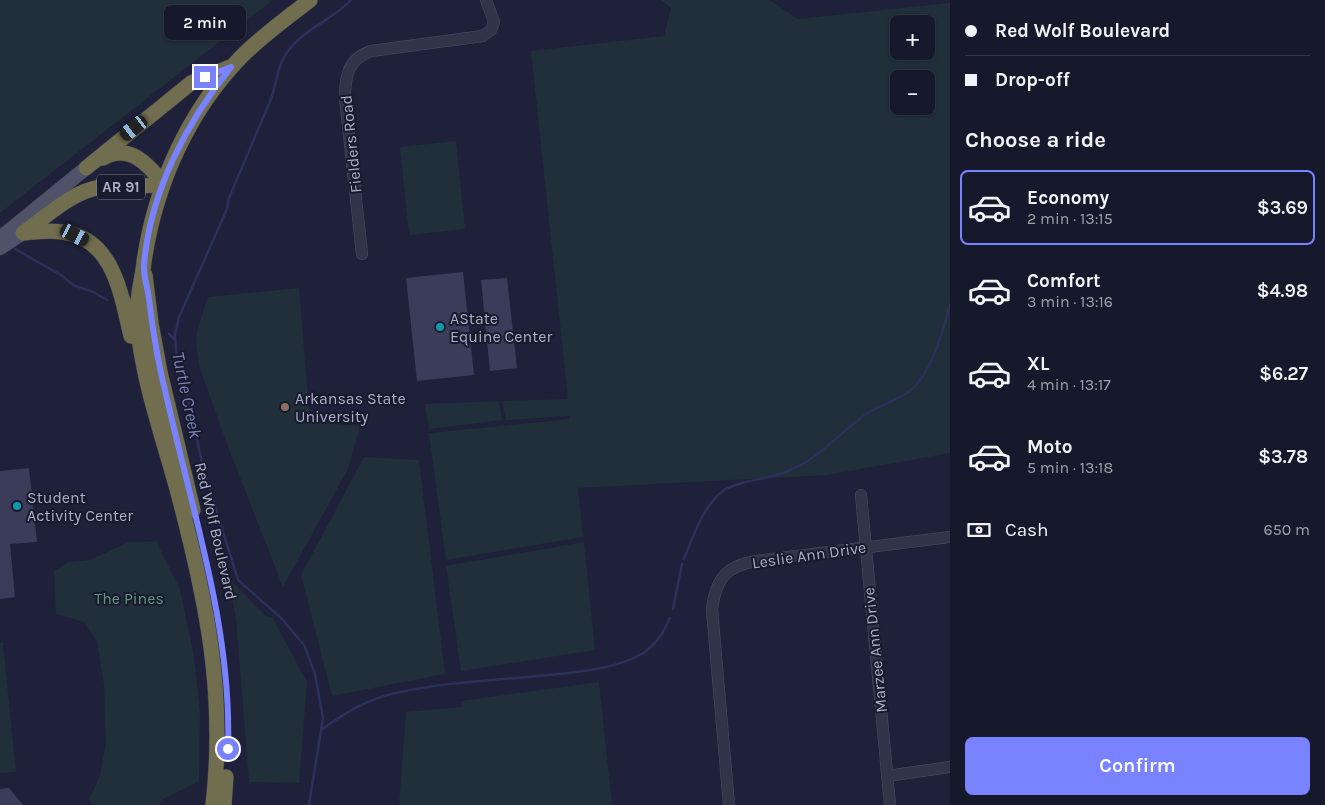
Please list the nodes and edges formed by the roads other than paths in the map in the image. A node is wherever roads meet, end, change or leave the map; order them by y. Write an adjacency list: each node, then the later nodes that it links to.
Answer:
1 (310, 0): 3 (highway, Red Wolf Boulevard)
2 (486, 0): 9 (street, Fielders Road)
3 (231, 67): 4 (highway, AR 91); 5 (highway, Red Wolf Boulevard)
4 (86, 168): 5 (highway); 7 (main road, AR 91)
5 (163, 183): 6 (highway, AR 91); 10 (highway, Red Wolf Boulevard)
6 (23, 233): 8 (main road, AR 91); 11 (highway)
7 (0, 238)
8 (0, 248)
9 (362, 254)
10 (144, 268): 11 (highway, Red Wolf Boulevard); 18 (highway, Red Wolf Boulevard)
11 (149, 386): 17 (highway, Red Wolf Boulevard)
12 (861, 495): 14 (street, Marzee Ann Drive)
13 (950, 537): 14 (street, Leslie Ann Drive)
14 (866, 547): 16 (street, Marzee Ann Drive); 19 (street, Leslie Ann Drive)
15 (950, 767): 16 (street)
16 (888, 776): 20 (street, Marzee Ann Drive)
17 (213, 805)
18 (224, 805)
19 (729, 805)
20 (890, 805)

